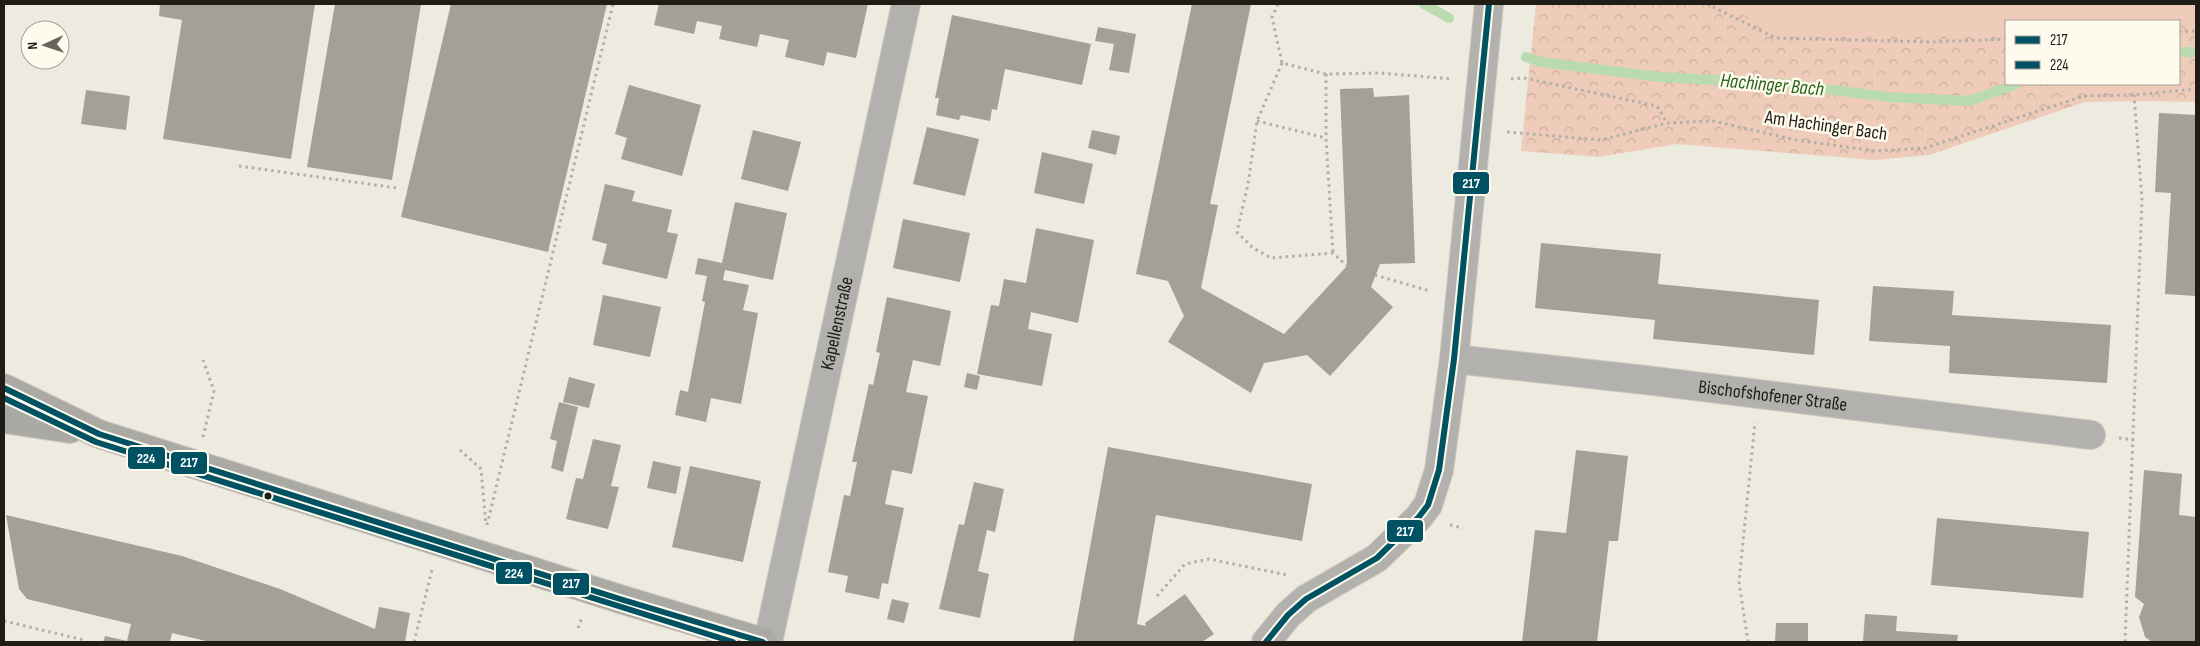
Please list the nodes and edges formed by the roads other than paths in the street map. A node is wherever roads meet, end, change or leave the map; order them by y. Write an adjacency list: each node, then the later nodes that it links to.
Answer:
1 (906, 4): 9 (street, Kapellenstraße)
2 (1489, 4): 3 (street)
3 (1454, 359): 7 (street, Bischofshofener Straße); 10 (street)
4 (4, 388): 6 (main road)
5 (4, 419): 6 (main road)
6 (99, 434): 8 (main road)
7 (2091, 435)
8 (763, 642)
9 (768, 642)
10 (1266, 642)

